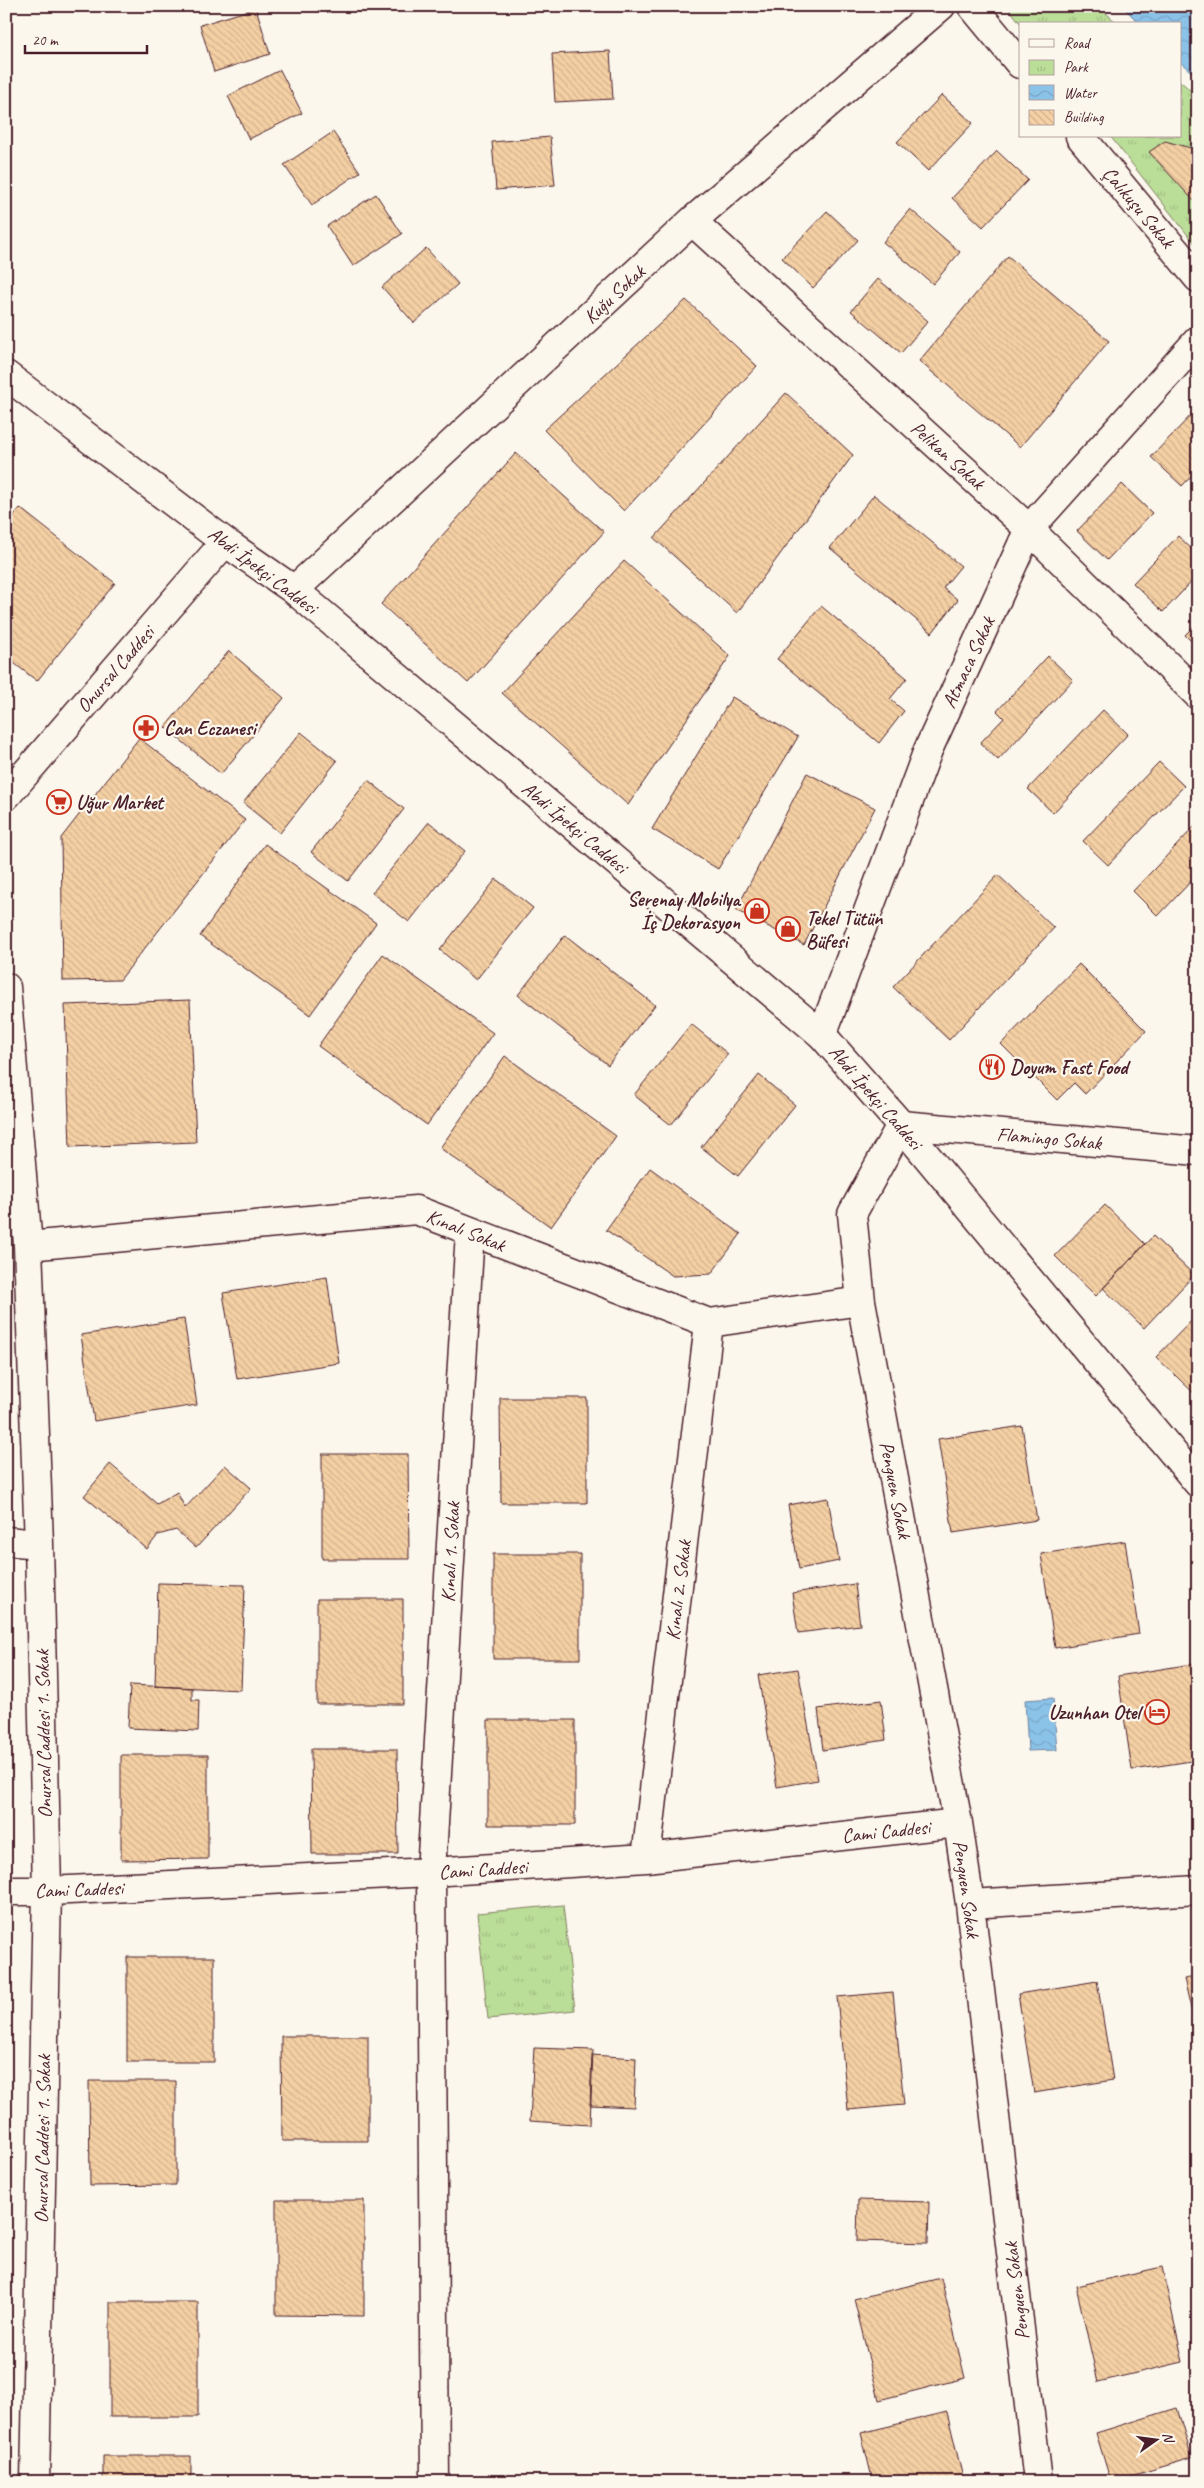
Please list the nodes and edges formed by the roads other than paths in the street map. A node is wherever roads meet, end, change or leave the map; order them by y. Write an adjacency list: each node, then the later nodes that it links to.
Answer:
1 (941, 6): 5 (street, Kuğu Sokak)
2 (972, 6): 3 (street)
3 (1019, 63)
4 (1082, 138): 6 (street, Çalıkuşu Sokak)
5 (692, 221): 9 (street, Pelikan Sokak); 11 (street, Kuğu Sokak)
6 (1198, 278)
7 (1198, 340): 9 (street, Atmaca Sokak)
8 (6, 375): 10 (street, Abdi İpekçi Caddesi)
9 (1029, 529): 12 (street, Pelikan Sokak); 15 (street, Atmaca Sokak)
10 (225, 542): 11 (street, Abdi İpekçi Caddesi); 13 (street, Onursal Caddesi)
11 (294, 590): 15 (street, Abdi İpekçi Caddesi)
12 (1198, 695)
13 (6, 796)
14 (6, 987): 19 (street, Onursal Caddesi 1. Sokak)
15 (822, 1035): 16 (street, Abdi İpekçi Caddesi)
16 (901, 1125): 17 (street, Flamingo Sokak); 20 (street, Penguen Sokak); 22 (street, Abdi İpekçi Caddesi)
17 (1198, 1151)
18 (470, 1232): 19 (street, Kınalı Sokak); 21 (street, Kınalı Sokak); 27 (street, Kınalı 1. Sokak)
19 (28, 1246): 24 (street, Onursal Caddesi 1. Sokak)
20 (861, 1301): 21 (street, Kınalı Sokak); 25 (street, Penguen Sokak)
21 (709, 1323): 26 (street, Kınalı 2. Sokak)
22 (1198, 1483)
23 (6, 1541): 24 (street)
24 (39, 1544): 30 (street, Onursal Caddesi 1. Sokak)
25 (958, 1823): 26 (street, Cami Caddesi); 31 (street, Penguen Sokak)
26 (646, 1858): 27 (street, Cami Caddesi)
27 (430, 1872): 30 (street, Cami Caddesi); 33 (street, Kınalı 1. Sokak)
28 (1198, 1890): 31 (street)
29 (6, 1891): 30 (street, Cami Caddesi)
30 (47, 1891): 32 (street, Onursal Caddesi 1. Sokak)
31 (970, 1904): 34 (street, Penguen Sokak)
32 (34, 2482)
33 (435, 2482)
34 (1038, 2482)

